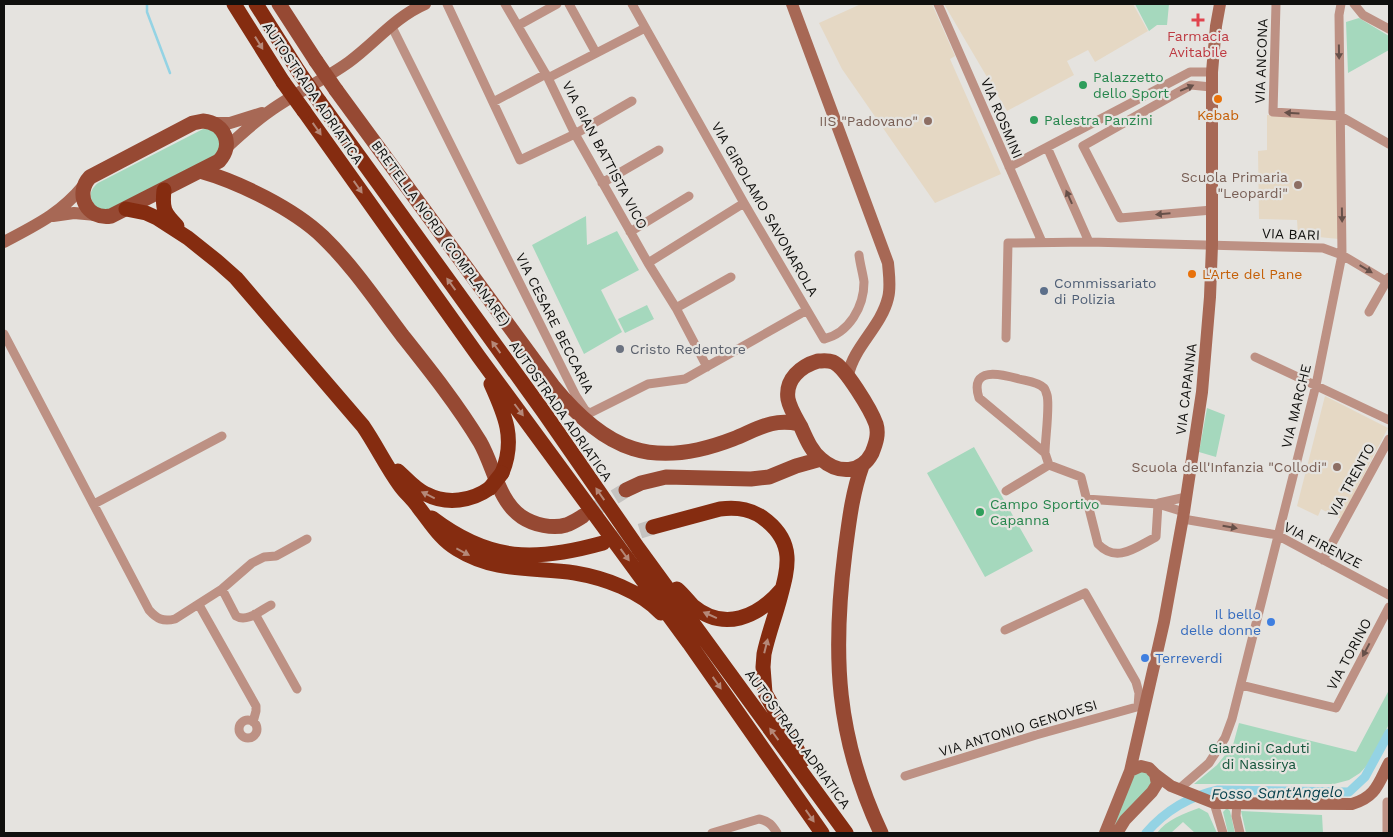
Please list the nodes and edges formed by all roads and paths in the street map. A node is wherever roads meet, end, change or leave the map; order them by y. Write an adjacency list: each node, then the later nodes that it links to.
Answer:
1 (234, 4): 66 (highway, AUTOSTRADA ADRIATICA, one-way to 66, bridge)
2 (256, 4): 100 (highway, AUTOSTRADA ADRIATICA, one-way to 2, bridge)
3 (279, 4): 75 (main road, BRETELLA NORD (COMPLANARE), bridge)
4 (425, 4): 19 (main road)
5 (447, 4): 28 (street)
6 (505, 4): 18 (street, VIA GIAN BATTISTA VICO)
7 (511, 4): 18 (street, VIA GIAN BATTISTA VICO)
8 (557, 4): 20 (street)
9 (568, 4): 23 (street)
10 (632, 4): 21 (street, VIA GIROLAMO SAVONAROLA)
11 (792, 4): 65 (main road)
12 (938, 4): 37 (street, VIA ROSMINI)
13 (1214, 4): 24 (main road, VIA CAPANNA)
14 (1276, 4): 30 (street, VIA ANCONA, one-way to 14)
15 (1342, 4): 16 (street); 30 (street, VIA MARCHE, one-way to 30)
16 (1348, 4)
17 (1354, 4): 22 (street)
18 (512, 14): 20 (street, VIA GIAN BATTISTA VICO)
19 (391, 25): 29 (main road); 69 (street, VIA CESARE BECCARIA)
20 (519, 25): 25 (street, VIA GIAN BATTISTA VICO)
21 (645, 28): 23 (street); 44 (street, VIA GIROLAMO SAVONAROLA)
22 (1389, 29)
23 (596, 53): 25 (street)
24 (1212, 72): 26 (main road, VIA CAPANNA); 34 (street)
25 (547, 76): 28 (street); 32 (street, VIA GIAN BATTISTA VICO)
26 (1211, 87): 46 (main road, VIA CAPANNA); 46 (street, one-way to 26)
27 (632, 101): 32 (street)
28 (493, 102): 32 (street)
29 (271, 110): 31 (main road); 36 (main road)
30 (1340, 116): 33 (street); 55 (street, VIA MARCHE, one-way to 55)
31 (213, 123): 36 (main road); 41 (main road)
32 (575, 134): 40 (street, VIA GIAN BATTISTA VICO)
33 (1388, 140)
34 (1047, 147): 37 (street); 53 (street, one-way to 34)
35 (659, 150): 40 (street)
36 (224, 153): 38 (main road); 39 (main road)
37 (1009, 167): 52 (street, VIA ROSMINI)
38 (200, 171): 39 (main road); 42 (main road)
39 (237, 183): 94 (main road)
40 (602, 183): 49 (street, VIA GIAN BATTISTA VICO)
41 (84, 185): 47 (main road); 48 (main road)
42 (164, 190): 45 (main road); 50 (highway)
43 (689, 196): 49 (street)
44 (744, 203): 57 (street); 61 (street, VIA GIROLAMO SAVONAROLA)
45 (126, 210): 47 (main road); 50 (highway)
46 (1212, 210): 54 (main road, VIA CAPANNA)
47 (96, 215): 48 (main road)
48 (51, 217): 51 (main road)
49 (630, 232): 57 (street, VIA GIAN BATTISTA VICO)
50 (188, 238): 80 (highway)
51 (4, 242)
52 (1042, 242): 53 (street); 64 (street)
53 (1089, 242): 54 (street)
54 (1212, 245): 55 (street, VIA BARI); 89 (main road, VIA CAPANNA)
55 (1342, 254): 59 (street, VIA BARI, one-way to 59); 71 (street, VIA MARCHE)
56 (859, 255): 61 (street, VIA GIROLAMO SAVONAROLA)
57 (648, 263): 60 (street, VIA GIAN BATTISTA VICO)
58 (731, 277): 60 (street)
59 (1388, 280): 62 (street)
60 (676, 308): 69 (street, VIA GIAN BATTISTA VICO)
61 (807, 310): 69 (street, VIA CESARE BECCARIA)
62 (1369, 312)
63 (4, 334): 91 (street)
64 (1006, 338)
65 (858, 349): 68 (main road); 70 (main road)
66 (479, 357): 80 (highway, one-way to 80, bridge); 110 (highway, AUTOSTRADA ADRIATICA, one-way to 110)
67 (1255, 357): 71 (street)
68 (831, 361): 70 (main road); 72 (main road)
69 (707, 367)
70 (848, 375): 84 (main road)
71 (1316, 385): 73 (street); 97 (street, VIA MARCHE)
72 (788, 399): 74 (main road); 75 (main road, BRETELLA NORD (COMPLANARE))
73 (1389, 420)
74 (799, 424): 75 (main road, BRETELLA NORD (COMPLANARE)); 78 (main road)
75 (765, 425)
76 (222, 436): 91 (street)
77 (1389, 439): 101 (street, VIA TRENTO)
78 (809, 444): 81 (main road); 83 (main road)
79 (1045, 453): 79 (street); 82 (street)
80 (384, 458): 93 (highway)
81 (820, 459): 83 (main road); 85 (main road)
82 (1049, 465): 87 (street); 90 (street)
83 (796, 466): 86 (main road)
84 (862, 466): 85 (main road); 88 (main road)
85 (837, 468): 88 (main road)
86 (626, 490)
87 (1006, 491)
88 (852, 496): 131 (main road)
89 (1186, 497): 92 (street); 95 (main road, VIA CAPANNA)
90 (1086, 500): 92 (street); 92 (street)
91 (94, 504): 105 (street)
92 (1158, 504): 95 (street, VIA FIRENZE)
93 (418, 506): 99 (highway); 110 (highway, one-way to 110)
94 (583, 516)
95 (1183, 516): 97 (street, VIA FIRENZE, one-way to 97); 113 (main road, VIA CAPANNA)
96 (653, 527): 103 (highway)
97 (1277, 535): 101 (street, VIA FIRENZE); 111 (street, VIA MARCHE)
98 (307, 539): 102 (street)
99 (602, 543)
100 (638, 548): 103 (highway, one-way to 100); 126 (highway, AUTOSTRADA ADRIATICA, one-way to 100)
101 (1323, 560): 104 (street, VIA FIRENZE)
102 (222, 589): 105 (street); 108 (street)
103 (782, 589): 126 (highway, one-way to 103)
104 (1389, 595)
105 (198, 604): 114 (street)
106 (271, 605): 108 (street)
107 (1389, 607): 111 (street, VIA TORINO, one-way to 111)
108 (255, 614): 112 (street)
109 (1005, 630): 113 (street)
110 (689, 643): 129 (highway, AUTOSTRADA ADRIATICA, one-way to 129)
111 (1241, 685): 120 (street, VIA MARCHE)
112 (297, 690)
113 (1141, 706): 115 (main road, VIA CAPANNA); 119 (street, VIA ANTONIO GENOVESI)
114 (253, 722)
115 (1134, 751): 117 (main road); 118 (main road, VIA CAPANNA)
116 (1389, 763): 122 (main road)
117 (1150, 770): 118 (main road); 120 (main road); 121 (main road)
118 (1130, 771): 132 (main road, VIA CAPANNA)
119 (905, 776)
120 (1175, 788): 121 (main road); 124 (main road)
121 (1155, 789): 133 (main road)
122 (1373, 793): 123 (street); 125 (main road)
123 (1388, 802): 136 (street)
124 (1214, 803): 125 (main road); 134 (street)
125 (1237, 803): 135 (street)
126 (834, 816): 130 (highway, AUTOSTRADA ADRIATICA)
127 (712, 833): 128 (street)
128 (777, 833)
129 (822, 833)
130 (846, 833)
131 (881, 833)
132 (1105, 833)
133 (1117, 833)
134 (1223, 833)
135 (1240, 833)
136 (1387, 833)

